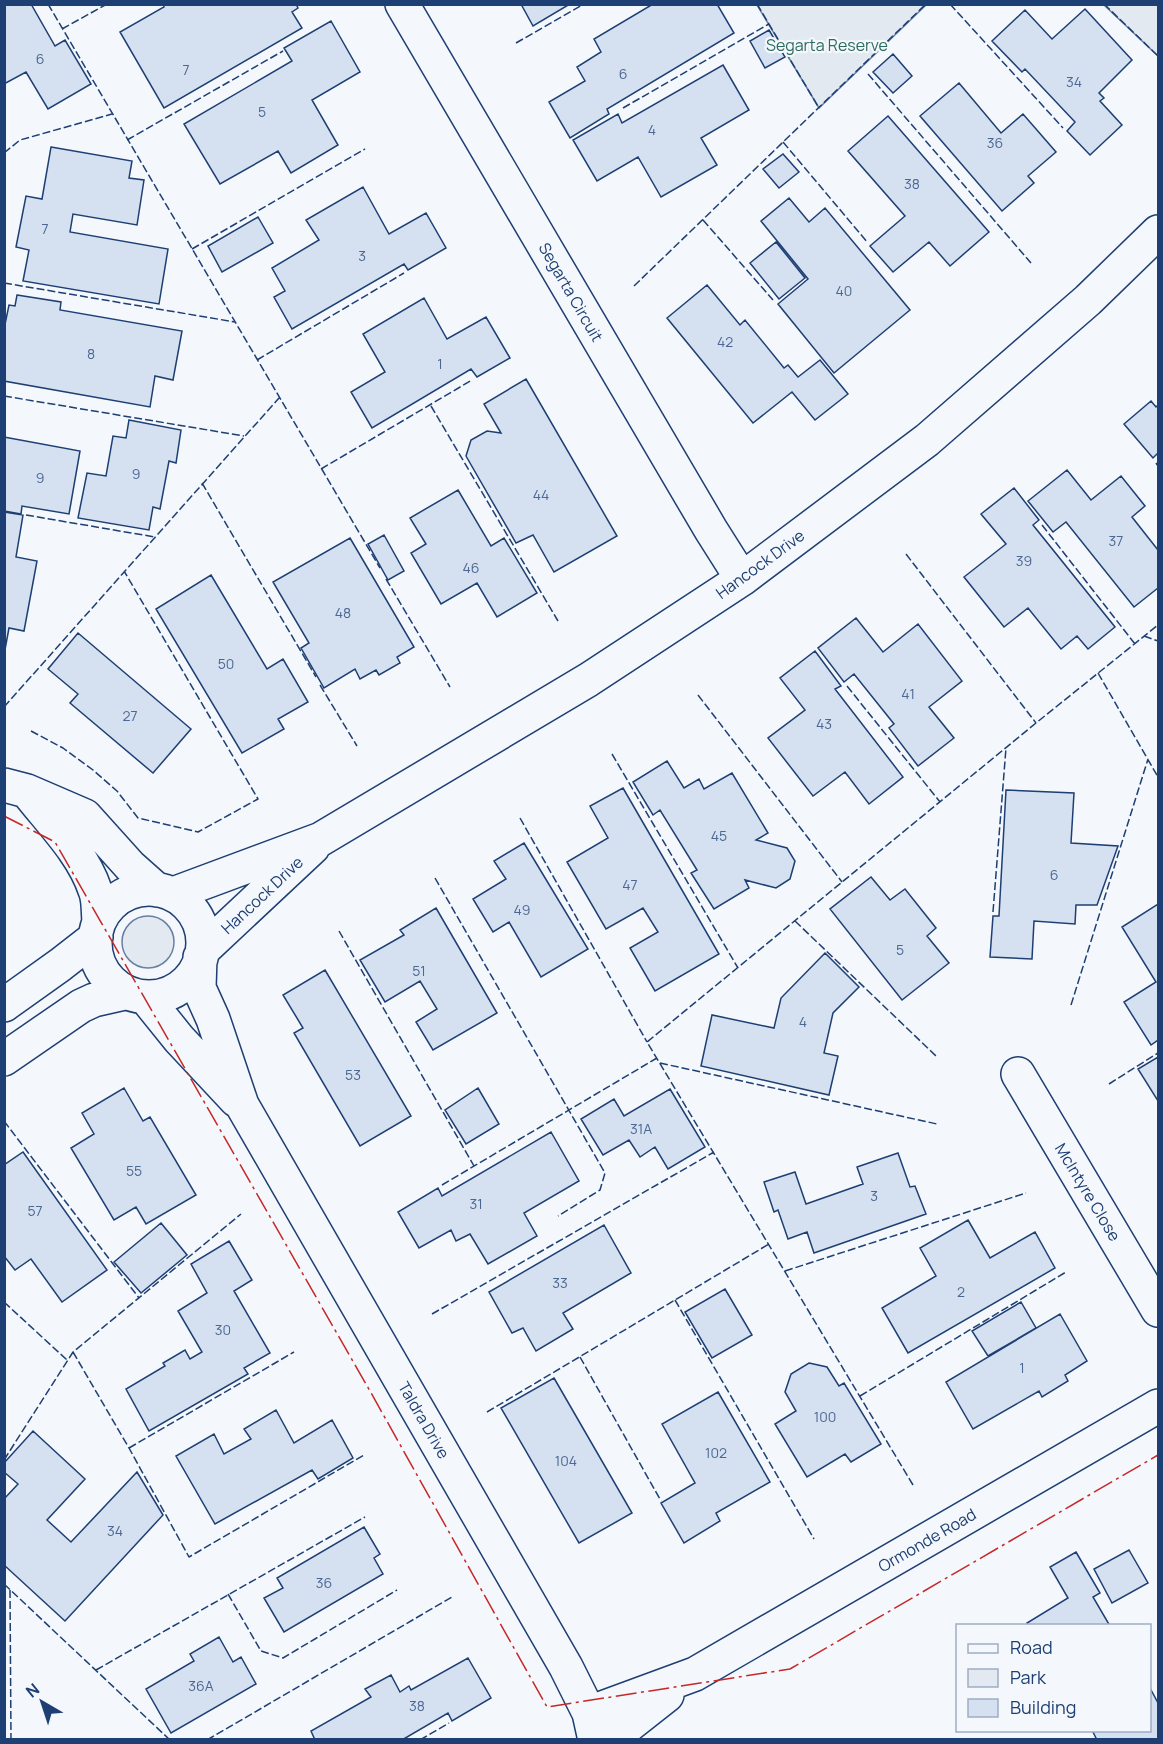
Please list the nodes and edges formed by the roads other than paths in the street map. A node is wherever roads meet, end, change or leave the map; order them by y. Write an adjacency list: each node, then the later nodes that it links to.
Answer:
1 (402, 4): 3 (street, Segarta Circuit)
2 (1158, 232): 3 (street, Hancock Drive)
3 (742, 579): 5 (street, Hancock Drive)
4 (16, 788): 6 (street); 7 (street)
5 (321, 839): 6 (street, Hancock Drive); 8 (street, Hancock Drive)
6 (165, 892): 7 (street); 8 (street)
7 (97, 929): 9 (street); 10 (street)
8 (202, 954): 9 (street); 13 (street, Taldra Drive)
9 (136, 995): 11 (street); 13 (street, Taldra Drive)
10 (4, 1005)
11 (4, 1059)
12 (1018, 1074): 14 (street, McIntyre Close)
13 (242, 1105): 17 (street, Taldra Drive)
14 (1158, 1310)
15 (1158, 1406): 16 (street, Ormonde Road)
16 (695, 1674): 17 (street, Ormonde Road); 18 (street, Ormonde Road)
17 (592, 1726)
18 (610, 1740)

